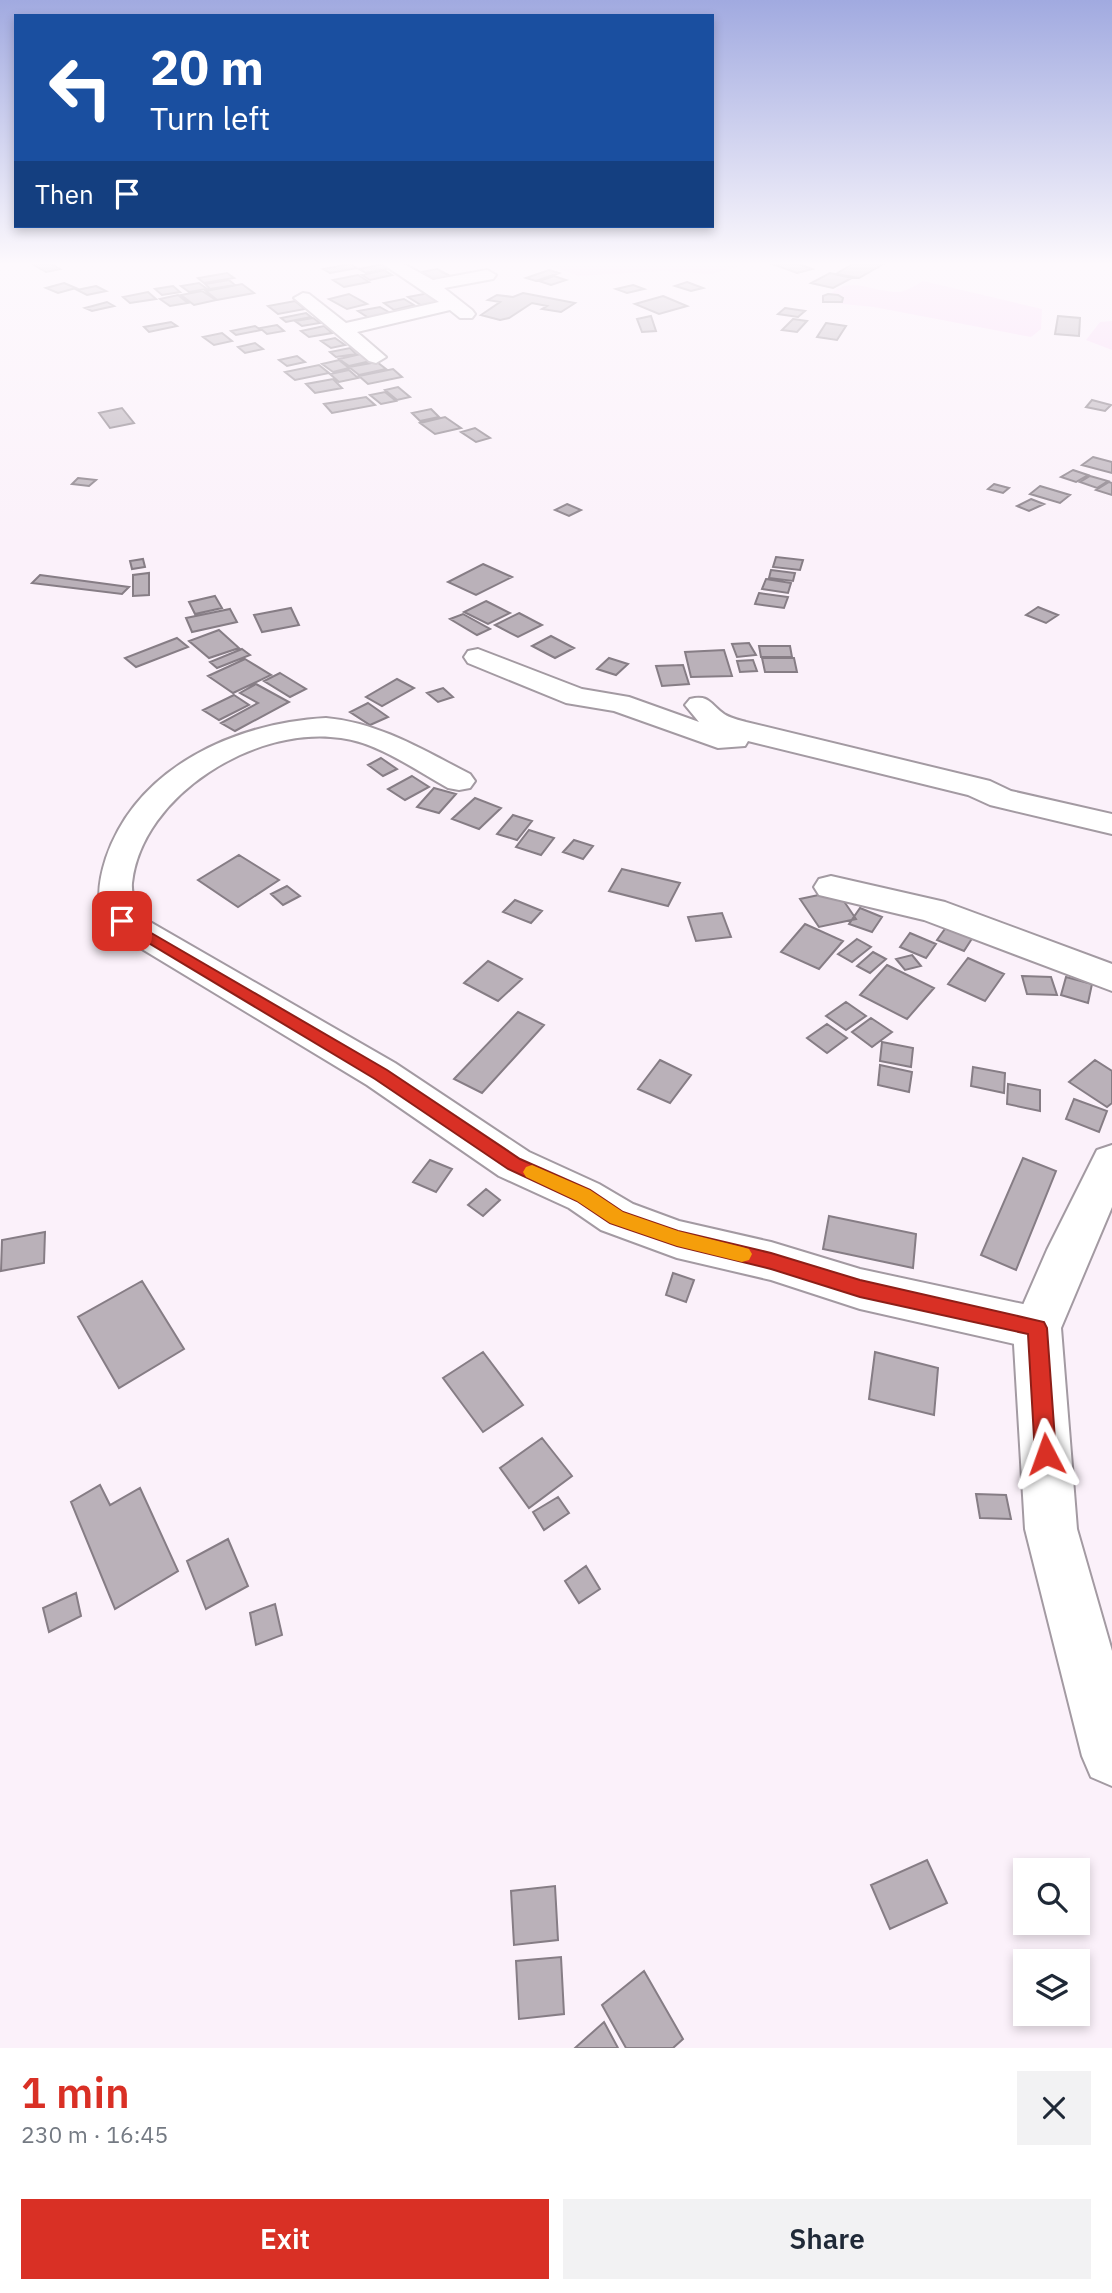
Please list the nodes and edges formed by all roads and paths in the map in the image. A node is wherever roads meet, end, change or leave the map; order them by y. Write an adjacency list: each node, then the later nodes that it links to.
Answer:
1 (478, 657): 3 (main road)
2 (700, 705): 3 (main road)
3 (788, 742): 5 (main road)
4 (459, 781): 9 (main road)
5 (1112, 824)
6 (831, 887): 7 (main road)
7 (1112, 978)
8 (1112, 1162): 9 (main road)
9 (1037, 1328): 10 (main road)
10 (1112, 1756)

